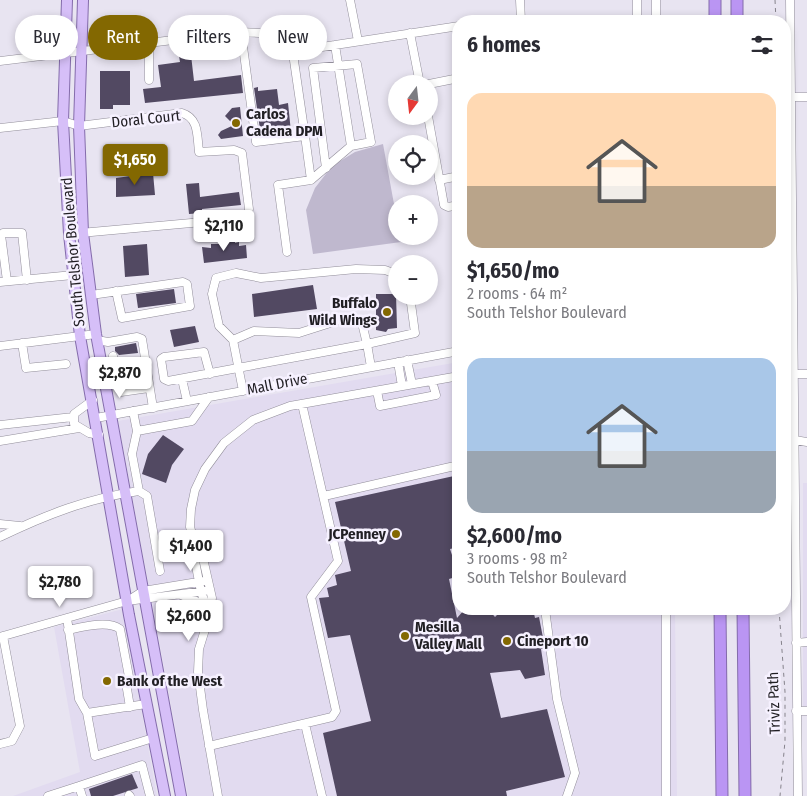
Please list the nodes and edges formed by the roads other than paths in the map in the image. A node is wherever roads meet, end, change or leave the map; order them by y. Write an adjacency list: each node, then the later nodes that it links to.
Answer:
1 (67, 0): 10 (main road, South Telshor Boulevard)
2 (83, 0): 24 (main road, South Telshor Boulevard)
3 (350, 0): 19 (street)
4 (520, 0): 11 (street)
5 (637, 0): 12 (street)
6 (656, 0): 13 (street)
7 (715, 0): 14 (highway)
8 (737, 0): 15 (highway)
9 (790, 0): 16 (street)
10 (67, 15)
11 (521, 15)
12 (637, 15)
13 (656, 15)
14 (716, 15)
15 (737, 15)
16 (790, 15)
17 (452, 27): 18 (street)
18 (410, 33): 19 (street); 32 (street)
19 (358, 41): 20 (street)
20 (335, 45): 21 (street); 31 (street)
21 (327, 46)
22 (88, 51): 24 (street)
23 (78, 52): 24 (street)
24 (82, 52): 40 (main road, South Telshor Boulevard)
25 (15, 59): 30 (street)
26 (66, 60): 38 (main road, South Telshor Boulevard)
27 (148, 60): 34 (street)
28 (245, 60): 42 (street)
29 (294, 60): 42 (street)
30 (0, 61)
31 (338, 66): 43 (street); 43 (street); 44 (street)
32 (418, 75)
33 (452, 79): 35 (street)
34 (149, 80)
35 (438, 82)
36 (791, 97): 37 (street); 76 (street)
37 (807, 97)
38 (63, 121): 40 (street, Doral Court); 41 (street); 50 (main road, South Telshor Boulevard)
39 (430, 125): 47 (street)
40 (79, 126): 49 (main road, South Telshor Boulevard); 49 (street, Doral Court)
41 (0, 128)
42 (304, 136): 46 (street)
43 (351, 146): 44 (street)
44 (326, 168): 46 (street)
45 (452, 177): 47 (street)
46 (312, 180): 51 (street)
47 (439, 180): 48 (street)
48 (452, 206)
49 (83, 233): 50 (street); 57 (main road, South Telshor Boulevard)
50 (68, 234): 53 (main road, South Telshor Boulevard)
51 (287, 252)
52 (388, 271): 61 (street)
53 (73, 275): 54 (street); 59 (main road, South Telshor Boulevard)
54 (27, 280): 55 (street); 55 (street)
55 (3, 282)
56 (116, 291): 56 (street); 57 (street)
57 (91, 295): 60 (main road, South Telshor Boulevard)
58 (411, 305): 63 (street)
59 (80, 336): 60 (street); 62 (street); 87 (main road, South Telshor Boulevard)
60 (96, 337): 70 (street); 74 (main road, South Telshor Boulevard)
61 (234, 340): 63 (street); 72 (street)
62 (22, 343): 64 (street); 69 (street)
63 (367, 344): 71 (street); 72 (street)
64 (0, 346)
65 (452, 352): 67 (street, Mall Drive)
66 (113, 356): 73 (street)
67 (407, 360): 68 (street, Mall Drive); 81 (street)
68 (398, 362): 71 (street, Mall Drive); 82 (street)
69 (66, 364)
70 (147, 365): 73 (street); 83 (street)
71 (371, 367): 84 (street, Mall Drive)
72 (239, 368): 75 (street); 84 (street)
73 (115, 370): 74 (street); 83 (street)
74 (103, 372): 92 (main road, South Telshor Boulevard)
75 (210, 374): 79 (street); 79 (street)
76 (793, 374): 77 (street); 99 (street)
77 (807, 374)
78 (452, 377): 80 (street)
79 (182, 379): 88 (street)
80 (432, 381): 81 (street); 85 (street)
81 (412, 384): 82 (street)
82 (402, 386): 85 (street)
83 (149, 388): 90 (street)
84 (243, 391): 86 (street, Mall Drive)
85 (377, 391): 89 (street)
86 (209, 397): 88 (street, Mall Drive); 97 (street)
87 (93, 400): 93 (street); 94 (main road, South Telshor Boulevard)
88 (186, 401): 90 (street, Mall Drive)
89 (302, 404): 106 (street); 110 (street)
90 (153, 408): 91 (street, Mall Drive)
91 (133, 411): 92 (street, Mall Drive); 97 (street)
92 (110, 416): 94 (street, Mall Drive); 104 (main road, South Telshor Boulevard)
93 (73, 417): 95 (street); 96 (street)
94 (96, 418): 98 (main road, South Telshor Boulevard)
95 (0, 426)
96 (79, 428): 98 (street); 100 (street)
97 (137, 431): 103 (street)
98 (99, 435): 105 (main road, South Telshor Boulevard)
99 (795, 440): 101 (street); 132 (street)
100 (0, 441)
101 (807, 442)
102 (452, 467): 106 (street)
103 (139, 492): 104 (street); 112 (street)
104 (124, 493): 105 (street); 118 (main road, South Telshor Boulevard)
105 (109, 496): 108 (street); 120 (main road, South Telshor Boulevard)
106 (324, 496): 140 (street)
107 (0, 524): 108 (street)
108 (23, 526): 109 (street)
109 (0, 537)
110 (196, 547): 111 (street); 113 (street)
111 (196, 563): 114 (street); 115 (street)
112 (160, 571)
113 (208, 581): 114 (street); 116 (street)
114 (199, 582): 115 (street); 117 (street)
115 (178, 585): 118 (street)
116 (210, 590): 117 (street); 122 (street)
117 (201, 592): 119 (street); 122 (street)
118 (144, 595): 119 (street); 120 (street); 150 (main road, South Telshor Boulevard)
119 (179, 595): 122 (street)
120 (127, 601): 121 (street); 133 (main road, South Telshor Boulevard)
121 (96, 609): 127 (street); 128 (street)
122 (209, 613): 143 (street)
123 (546, 615): 153 (street)
124 (666, 615): 154 (street)
125 (720, 615): 144 (highway)
126 (743, 615): 157 (highway)
127 (67, 618): 129 (street); 130 (street)
128 (101, 626): 129 (street); 134 (street)
129 (68, 630): 139 (street)
130 (2, 636): 142 (street)
131 (807, 642): 132 (street)
132 (796, 643): 137 (street)
133 (142, 680): 134 (street); 135 (main road, South Telshor Boulevard)
134 (130, 682): 136 (street)
135 (146, 704): 136 (street); 141 (main road, South Telshor Boulevard)
136 (130, 706): 139 (street)
137 (796, 711): 138 (street); 158 (street)
138 (807, 711)
139 (87, 713): 141 (street)
140 (305, 724): 143 (street); 152 (street)
141 (153, 738): 149 (main road, South Telshor Boulevard)
142 (0, 744)
143 (209, 746): 151 (street)
144 (721, 765): 155 (highway); 156 (highway)
145 (79, 786): 146 (street); 147 (street); 148 (street)
146 (48, 796)
147 (82, 796)
148 (150, 796)
149 (164, 796)
150 (181, 796)
151 (218, 796)
152 (322, 796)
153 (567, 796)
154 (666, 796)
155 (716, 796)
156 (722, 796)
157 (745, 796)
158 (798, 796)

